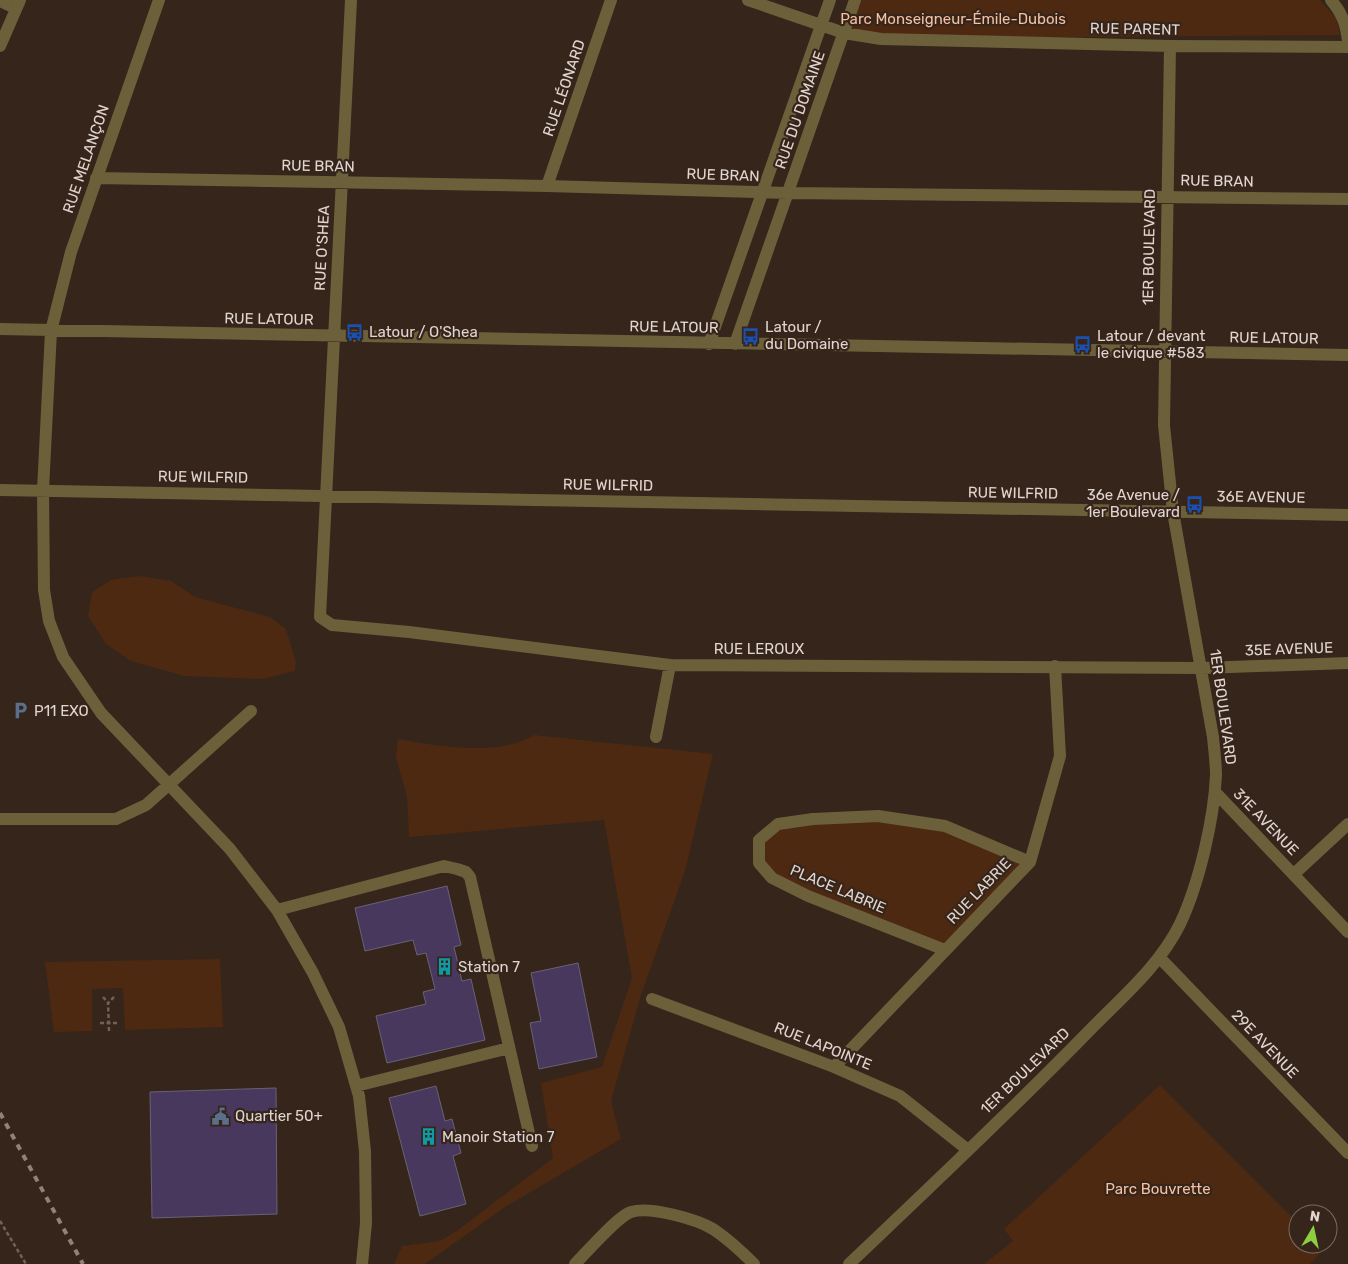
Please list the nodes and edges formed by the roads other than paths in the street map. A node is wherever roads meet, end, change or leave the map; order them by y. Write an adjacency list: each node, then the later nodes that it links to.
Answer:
1 (159, 0): 16 (street, RUE MELANÇON)
2 (351, 0): 17 (street, RUE O'SHEA)
3 (611, 0): 18 (street, RUE LÉONARD)
4 (748, 0): 10 (street, RUE PARENT)
5 (830, 0): 10 (street, RUE DU DOMAINE)
6 (855, 0): 11 (street, RUE DU DOMAINE)
7 (1332, 0): 12 (street)
8 (0, 1): 9 (street)
9 (18, 4): 13 (street)
10 (821, 25): 11 (street, RUE PARENT); 19 (street, RUE DU DOMAINE)
11 (844, 33): 14 (street, RUE PARENT); 20 (street, RUE DU DOMAINE)
12 (1348, 41)
13 (0, 46)
14 (1170, 46): 15 (street, RUE PARENT); 21 (street, 1ER BOULEVARD)
15 (1348, 47)
16 (96, 178): 17 (street, RUE BRAN); 24 (street, RUE MELANÇON)
17 (342, 182): 18 (street, RUE BRAN); 25 (street, RUE O'SHEA)
18 (547, 186): 19 (street, RUE BRAN)
19 (763, 193): 20 (street, RUE BRAN); 26 (street, RUE DU DOMAINE)
20 (789, 193): 21 (street, RUE BRAN); 27 (street, RUE DU DOMAINE)
21 (1166, 196): 22 (street, RUE BRAN); 28 (street, 1ER BOULEVARD)
22 (1348, 199)
23 (0, 329): 24 (street, RUE LATOUR)
24 (52, 331): 25 (street, RUE LATOUR); 31 (street, RUE MELANÇON)
25 (334, 337): 26 (street, RUE LATOUR); 32 (street, RUE O'SHEA)
26 (709, 344): 27 (street, RUE LATOUR)
27 (735, 344): 28 (street, RUE LATOUR)
28 (1164, 352): 29 (street, RUE LATOUR); 33 (street, 1ER BOULEVARD)
29 (1348, 356)
30 (0, 490): 31 (street, RUE WILFRID)
31 (43, 490): 32 (street, RUE WILFRID); 42 (street, RUE MELANÇON)
32 (326, 496): 33 (street, RUE WILFRID); 35 (street, RUE O'SHEA)
33 (1173, 512): 34 (street, 36E AVENUE); 39 (street, 1ER BOULEVARD)
34 (1348, 515)
35 (320, 617): 37 (street, RUE LEROUX)
36 (1348, 663): 39 (street, 35E AVENUE)
37 (670, 665): 38 (street, RUE LEROUX); 41 (street)
38 (1055, 666): 39 (street, RUE LEROUX); 46 (street, RUE LABRIE)
39 (1202, 668): 43 (street, 1ER BOULEVARD)
40 (251, 711): 42 (street)
41 (656, 737)
42 (169, 784): 44 (street); 48 (street, RUE MELANÇON)
43 (1214, 792): 47 (street, 31E AVENUE); 51 (street, 1ER BOULEVARD)
44 (0, 819)
45 (1348, 824): 47 (street, 31E AVENUE)
46 (1030, 862): 50 (street, RUE LABRIE); 50 (street, PLACE LABRIE)
47 (1294, 874): 49 (street, 31E AVENUE)
48 (277, 910): 53 (street); 55 (street, RUE MELANÇON)
49 (1348, 932)
50 (945, 950): 54 (street, RUE LABRIE)
51 (1159, 957): 57 (street, 1ER BOULEVARD); 58 (street, 29E AVENUE)
52 (652, 999): 54 (street, RUE LAPOINTE)
53 (509, 1048): 55 (street); 56 (street)
54 (834, 1067): 57 (street, RUE LAPOINTE)
55 (356, 1086): 59 (street, RUE MELANÇON)
56 (532, 1146)
57 (968, 1150): 62 (street, 1ER BOULEVARD)
58 (1348, 1153)
59 (362, 1264)
60 (576, 1264): 61 (street)
61 (754, 1264)
62 (849, 1264)

